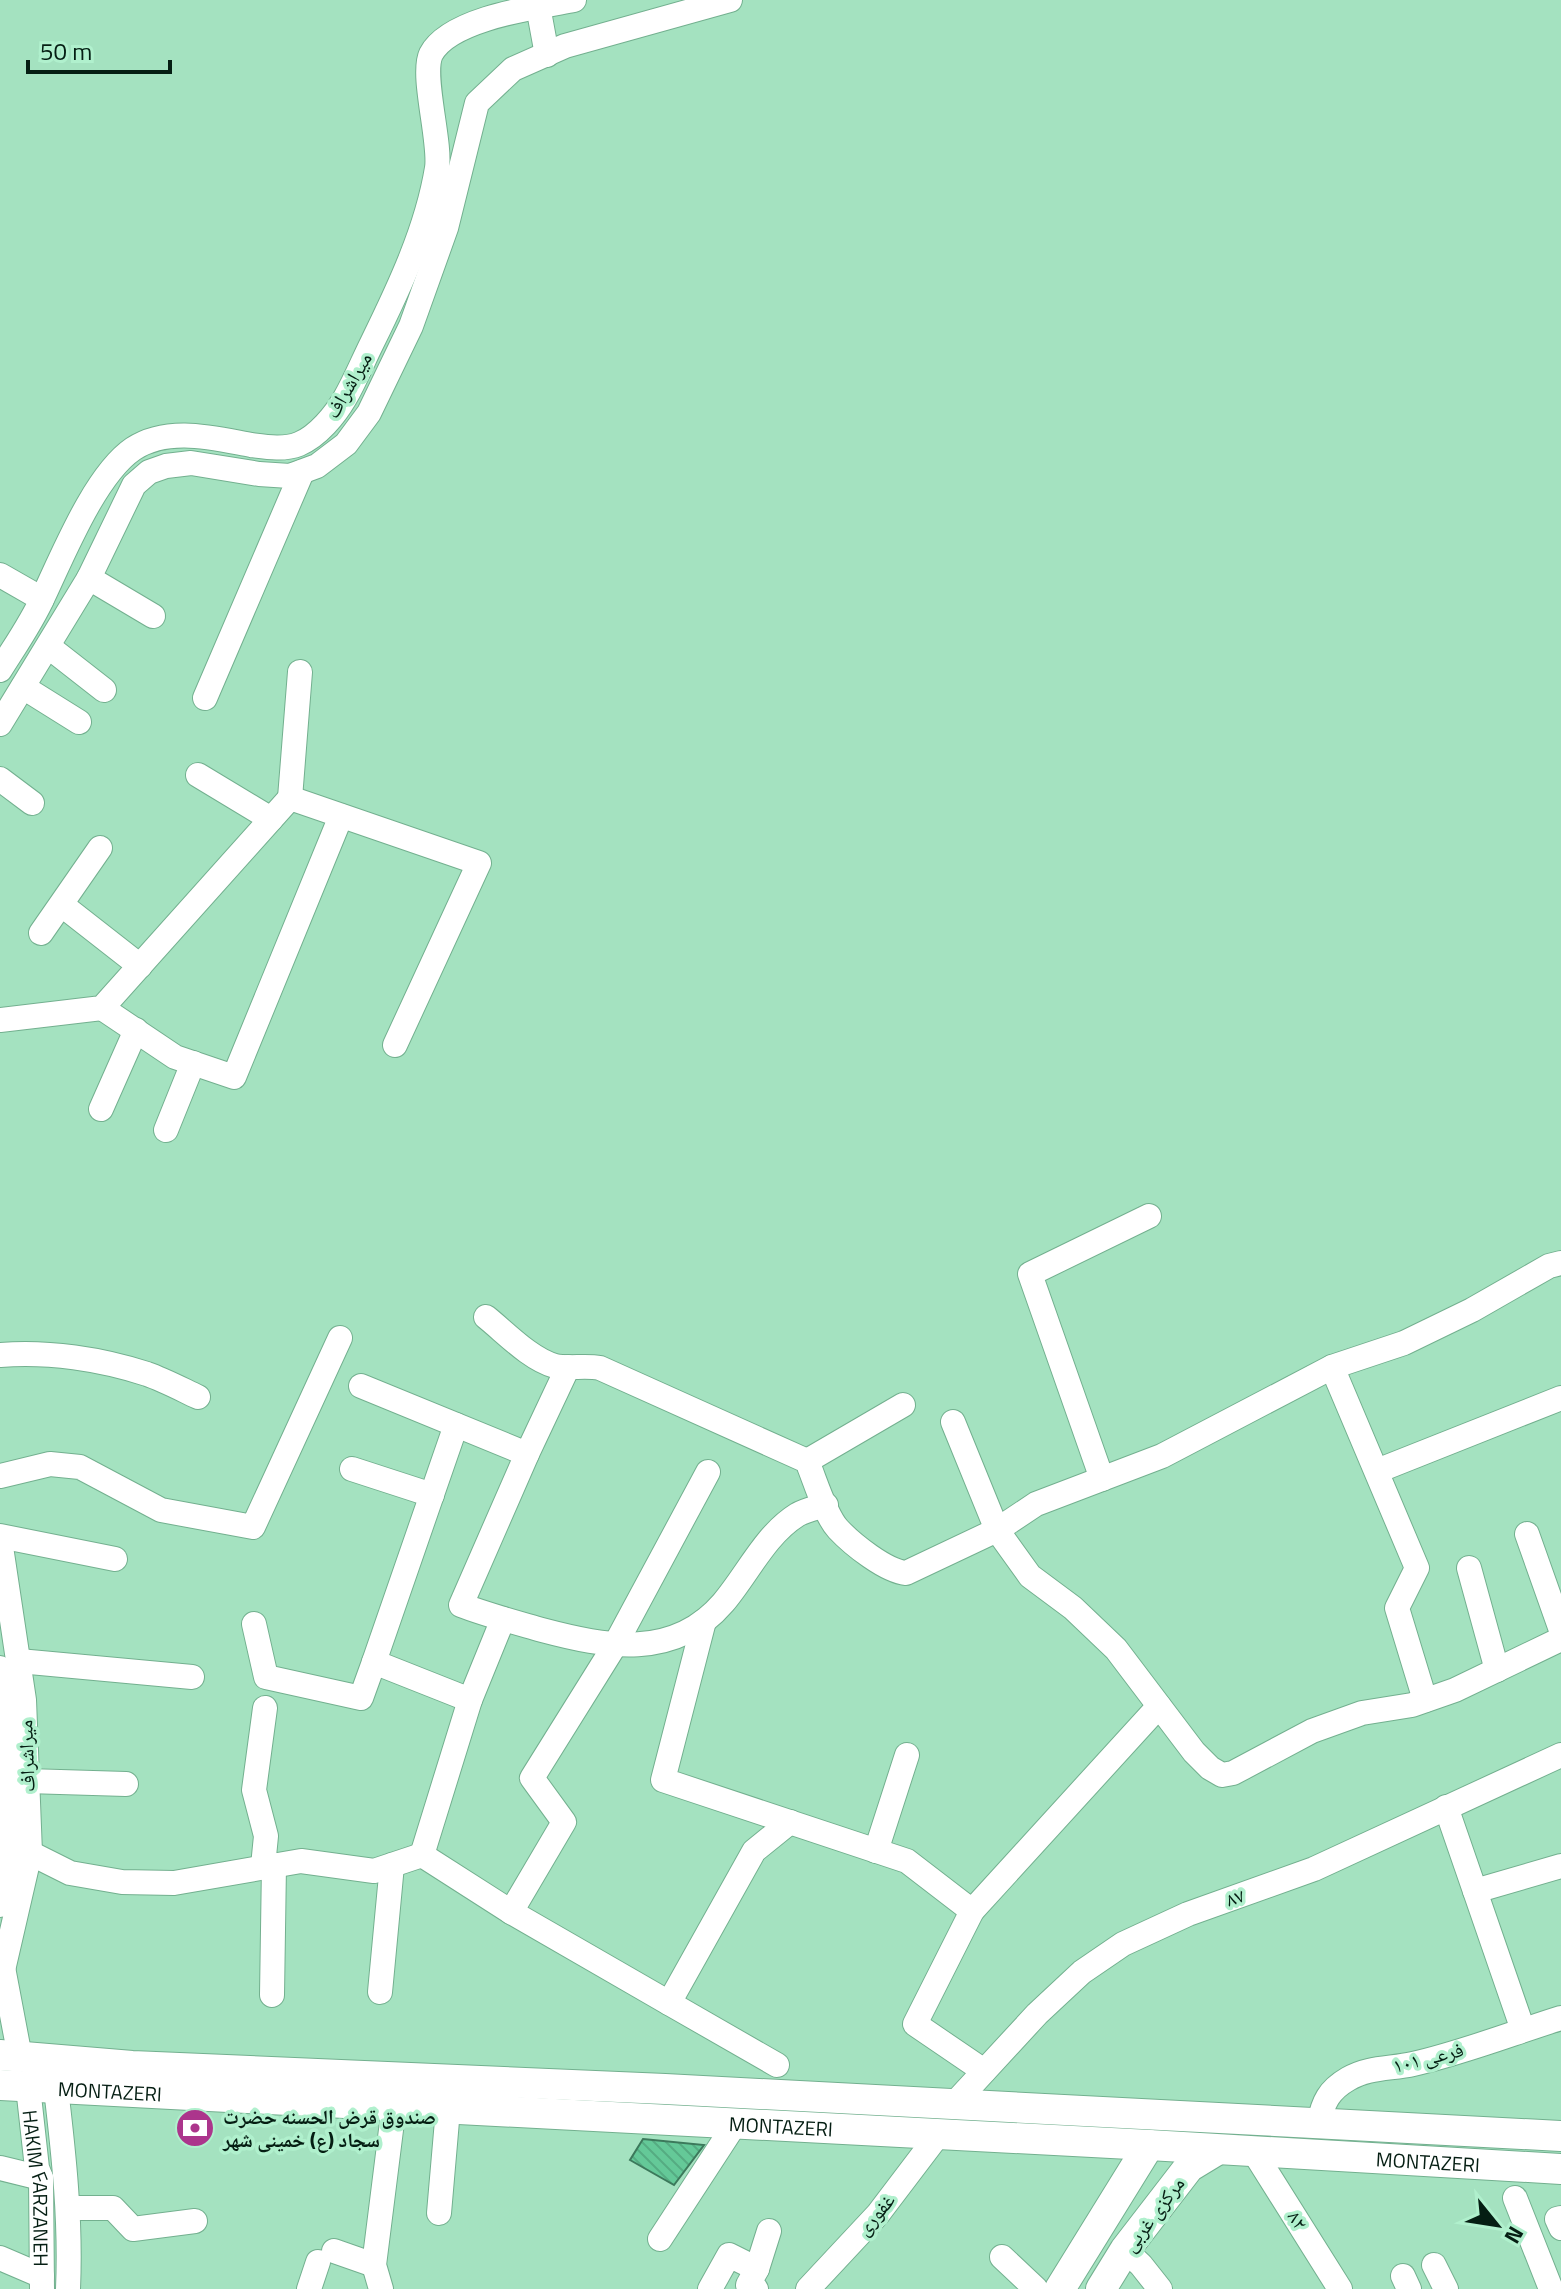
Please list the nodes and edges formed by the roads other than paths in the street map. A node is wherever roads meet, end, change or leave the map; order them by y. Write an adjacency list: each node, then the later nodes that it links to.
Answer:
1 (574, 0): 3 (street, میراشراف)
2 (730, 0): 4 (street)
3 (538, 6): 4 (street); 8 (street, میراشراف)
4 (547, 55): 5 (street, میراشراف)
5 (302, 472): 7 (street, میراشراف); 14 (street)
6 (0, 575): 8 (street)
7 (89, 578): 9 (street); 11 (street, میراشراف)
8 (42, 599): 10 (street, میراشراف)
9 (153, 616)
10 (6, 660): 11 (street)
11 (36, 667): 13 (street); 15 (street); 16 (street, میراشراف)
12 (300, 672): 19 (street)
13 (104, 690)
14 (205, 698)
15 (79, 722)
16 (0, 724)
17 (198, 775): 22 (street)
18 (0, 779): 20 (street)
19 (290, 798): 21 (street); 22 (street)
20 (32, 803)
21 (341, 816): 30 (street); 31 (street)
22 (271, 819): 26 (street)
23 (100, 848): 24 (street)
24 (62, 905): 25 (street); 26 (street)
25 (41, 933)
26 (140, 966): 27 (street)
27 (102, 1008): 28 (street); 29 (street)
28 (0, 1020)
29 (136, 1030): 31 (street); 32 (street)
30 (395, 1045)
31 (193, 1063): 33 (street)
32 (101, 1109)
33 (166, 1130)
34 (1149, 1216): 53 (street)
35 (1561, 1263): 40 (street)
36 (486, 1317): 39 (street)
37 (340, 1338): 52 (street)
38 (0, 1355): 42 (street)
39 (568, 1367): 47 (street); 48 (street)
40 (1332, 1367): 50 (street); 53 (street)
41 (361, 1386): 46 (street)
42 (198, 1397)
43 (1561, 1398): 50 (street)
44 (903, 1405): 48 (street)
45 (953, 1422): 56 (street)
46 (456, 1425): 47 (street); 54 (street)
47 (527, 1454): 61 (street)
48 (807, 1461): 55 (street)
49 (352, 1469): 54 (street)
50 (1377, 1471): 72 (street)
51 (708, 1472): 66 (street)
52 (0, 1476)
53 (1102, 1479): 56 (street)
54 (432, 1495): 67 (street)
55 (826, 1505): 56 (street); 62 (street)
56 (997, 1530): 73 (street)
57 (1527, 1534): 64 (street)
58 (0, 1538): 59 (street); 68 (street, میراشراف)
59 (115, 1559)
60 (1469, 1568): 69 (street)
61 (503, 1619): 66 (street); 71 (street)
62 (704, 1621): 66 (street); 80 (street)
63 (254, 1624): 67 (street)
64 (1561, 1630)
65 (1561, 1639): 69 (street)
66 (615, 1645): 90 (street)
67 (374, 1662): 71 (street)
68 (9, 1664): 70 (street); 77 (street, میراشراف)
69 (1497, 1670): 72 (street)
70 (192, 1677)
71 (470, 1700): 83 (street)
72 (1425, 1700): 73 (street)
73 (1159, 1706): 89 (street)
74 (265, 1708): 85 (street)
75 (907, 1755): 81 (street)
76 (1561, 1755): 79 (street, ۸۷)
77 (13, 1780): 78 (street); 82 (street, میراشراف); 88 (street, میراشراف)
78 (126, 1784)
79 (1446, 1807): 87 (street); 99 (street, ۸۷)
80 (790, 1822): 81 (street); 94 (street)
81 (876, 1851): 89 (street)
82 (30, 1853): 85 (street); 91 (street, میراشراف)
83 (422, 1855): 84 (street); 90 (street)
84 (392, 1865): 85 (street); 92 (street)
85 (268, 1866): 93 (street)
86 (1561, 1866): 87 (street)
87 (1475, 1891): 96 (street)
88 (0, 1905)
89 (972, 1911): 99 (street)
90 (511, 1912): 94 (street)
91 (1, 1960): 97 (street, میراشراف)
92 (380, 1992)
93 (272, 1995)
94 (669, 2003): 98 (street)
95 (1561, 2018): 96 (street, فرعی ۱۰۱)
96 (1523, 2030): 105 (street, فرعی ۱۰۱)
97 (10, 2056): 100 (main road, MONTAZERI)
98 (777, 2065)
99 (984, 2071): 102 (street, ۸۷)
100 (175, 2081): 101 (main road, MONTAZERI); 102 (main road, MONTAZERI); 103 (main road, MONTAZERI)
101 (28, 2087): 114 (street, HAKIM FARZANEH); 116 (street, HAKIM FARZANEH)
102 (954, 2104): 105 (main road, MONTAZERI)
103 (394, 2106): 104 (main road, MONTAZERI); 126 (street)
104 (448, 2109): 106 (main road, MONTAZERI); 117 (street)
105 (1319, 2123): 108 (main road, MONTAZERI)
106 (735, 2124): 107 (main road, MONTAZERI); 122 (street)
107 (938, 2135): 109 (main road, MONTAZERI); 134 (street, غفوری)
108 (1561, 2136)
109 (1149, 2145): 110 (main road, MONTAZERI); 136 (main road, مرکزی غربی)
110 (1217, 2150): 111 (main road, MONTAZERI); 123 (main road, مرکزی غربی)
111 (1254, 2152): 113 (main road, MONTAZERI); 139 (street, ۸۲)
112 (0, 2168): 114 (street)
113 (1561, 2169)
114 (41, 2178): 129 (street, HAKIM FARZANEH)
115 (1515, 2198): 141 (street)
116 (68, 2208): 119 (street); 130 (street, HAKIM FARZANEH)
117 (439, 2213)
118 (1561, 2218): 120 (street)
119 (195, 2221)
120 (1561, 2228)
121 (769, 2231): 128 (street)
122 (660, 2239)
123 (1125, 2250): 137 (main road, مرکزی غربی); 138 (street)
124 (1002, 2257): 135 (street)
125 (0, 2258): 129 (street)
126 (374, 2265): 131 (street); 132 (street)
127 (1434, 2265): 140 (street)
128 (756, 2279): 133 (street)
129 (42, 2282)
130 (68, 2289)
131 (309, 2289)
132 (381, 2289)
133 (710, 2289)
134 (808, 2289)
135 (1036, 2289)
136 (1060, 2289)
137 (1101, 2289)
138 (1160, 2289)
139 (1340, 2289)
140 (1446, 2289)
141 (1551, 2289)

